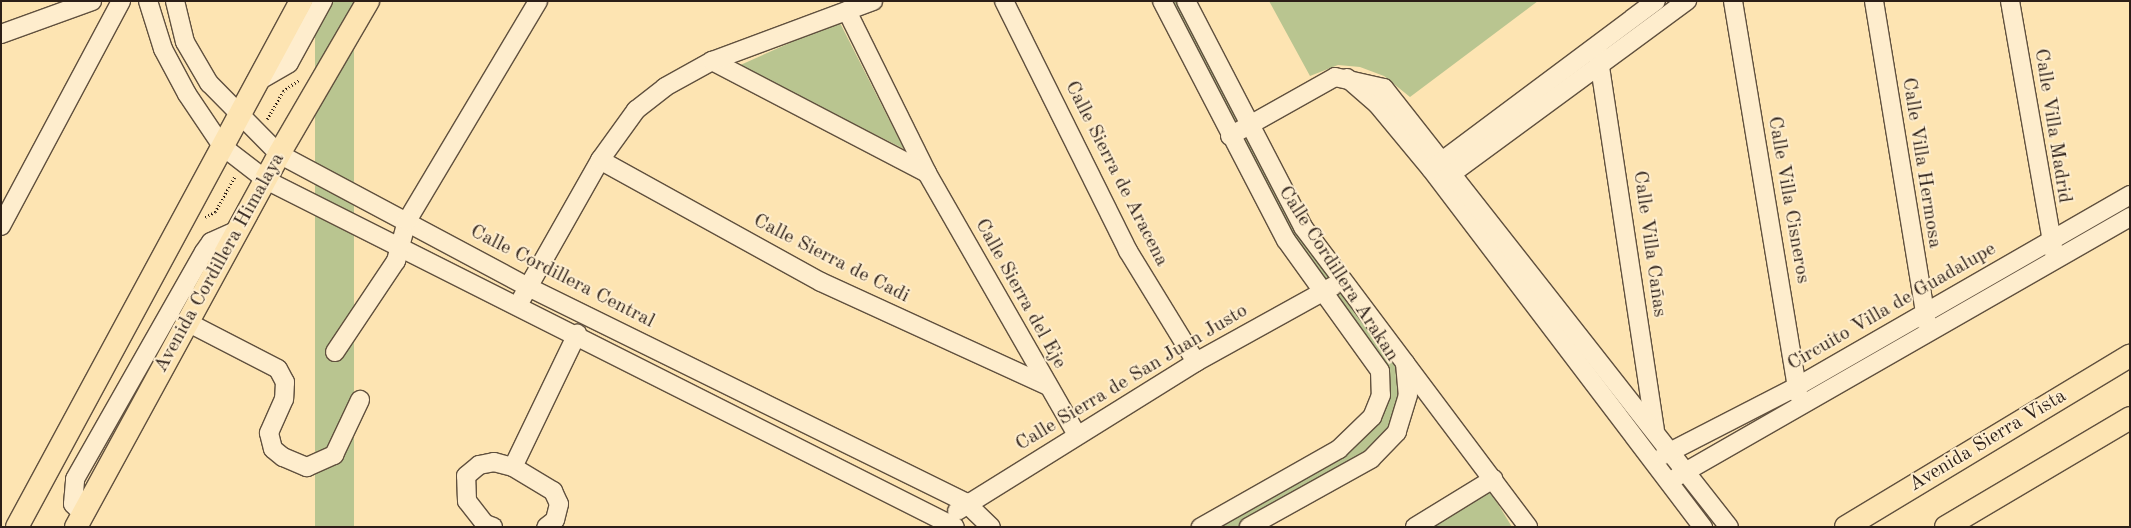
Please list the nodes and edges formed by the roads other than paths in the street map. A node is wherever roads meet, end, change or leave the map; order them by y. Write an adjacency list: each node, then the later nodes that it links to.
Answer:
1 (92, 1): 19 (street)
2 (121, 1): 36 (street)
3 (148, 1): 27 (street)
4 (175, 1): 24 (street, Calle Cordillera Central)
5 (302, 1): 23 (main road)
6 (323, 1): 23 (street)
7 (368, 1): 28 (main road, Avenida Cordillera Himalaya)
8 (538, 1): 35 (street)
9 (873, 1): 18 (street)
10 (1004, 1): 51 (street, Calle Sierra de Aracena)
11 (1162, 1): 26 (street, Calle Cordillera Arakan)
12 (1186, 1): 25 (street, Calle Cordillera Arakan)
13 (1656, 1): 20 (street)
14 (1687, 1): 22 (street)
15 (1733, 1): 56 (street, Calle Villa Cisneros)
16 (1874, 1): 44 (street, Calle Villa Hermosa)
17 (2010, 1): 39 (street, Calle Villa Madrid)
18 (847, 11): 21 (street); 31 (street, Calle Sierra del Eje)
19 (1, 34)
20 (1597, 47): 22 (street, Calle Villa Cañas); 30 (street)
21 (712, 61): 29 (street); 31 (street)
22 (1601, 66): 30 (street); 61 (street, Calle Villa Cañas)
23 (255, 83): 24 (main road)
24 (237, 116): 27 (main road); 28 (street, Calle Cordillera Central)
25 (1249, 127): 26 (street); 30 (street); 40 (street, Calle Cordillera Arakan)
26 (1230, 136): 42 (street, Calle Cordillera Arakan)
27 (222, 146): 32 (street); 71 (main road)
28 (279, 154): 32 (main road, Avenida Cordillera Himalaya); 35 (street, Calle Cordillera Central)
29 (600, 160): 41 (street); 55 (street, Calle Sierra de Cadi)
30 (1442, 171): 61 (street)
31 (927, 172): 55 (street, Calle Sierra del Eje)
32 (266, 180): 37 (main road, Avenida Cordillera Himalaya); 38 (street)
33 (2130, 194): 39 (street, Circuito Villa de Guadalupe)
34 (2130, 217): 39 (street, Circuito Villa de Guadalupe)
35 (407, 221): 38 (street); 41 (street, Calle Cordillera Central)
36 (1, 226)
37 (238, 230): 45 (main road, Avenida Cordillera Himalaya); 69 (street)
38 (399, 245): 43 (street); 49 (street)
39 (2053, 249): 44 (street, Circuito Villa de Guadalupe); 46 (street, Circuito Villa de Guadalupe)
40 (1343, 281): 42 (street, Calle Sierra de San Juan Justo); 52 (street, Calle Cordillera Arakan)
41 (528, 287): 43 (street); 48 (street, Calle Cordillera Central)
42 (1324, 292): 51 (street, Calle Sierra de San Juan Justo); 54 (street, Calle Cordillera Arakan)
43 (518, 306): 47 (street)
44 (1924, 313): 46 (street, Calle Villa Hermosa); 56 (street, Circuito Villa de Guadalupe)
45 (187, 322): 57 (street); 69 (main road, Avenida Cordillera Himalaya)
46 (1928, 330): 58 (street, Circuito Villa de Guadalupe)
47 (577, 334): 53 (street); 64 (street)
48 (656, 348): 53 (street); 68 (street, Calle Cordillera Central)
49 (335, 352)
50 (2130, 356): 81 (main road, Avenida Sierra Vista)
51 (1196, 362): 60 (street, Calle Sierra de San Juan Justo)
52 (1405, 363): 54 (street); 66 (street); 76 (street, Calle Cordillera Arakan)
53 (645, 368): 70 (street)
54 (1380, 370): 75 (street, Calle Cordillera Arakan)
55 (1048, 386): 60 (street, Calle Sierra del Eje)
56 (1798, 386): 58 (street, Calle Villa Cisneros); 62 (street, Circuito Villa de Guadalupe)
57 (360, 400)
58 (1798, 406): 65 (street, Circuito Villa de Guadalupe)
59 (2130, 418): 82 (main road)
60 (1077, 434): 68 (street, Calle Sierra de San Juan Justo)
61 (1648, 436): 62 (street); 63 (street)
62 (1672, 448): 63 (street, Circuito Villa de Guadalupe); 65 (street)
63 (1657, 461): 67 (street)
64 (513, 467): 72 (street); 73 (street)
65 (1687, 470): 67 (street, Circuito Villa de Guadalupe); 80 (street)
66 (1493, 479): 77 (street); 78 (street)
67 (1672, 481): 79 (street)
68 (965, 502): 70 (street, Calle Sierra de San Juan Justo); 74 (street, Calle Cordillera Central)
69 (79, 520)
70 (952, 524)
71 (17, 527)
72 (493, 527)
73 (546, 527)
74 (991, 527)
75 (1201, 527)
76 (1249, 527)
77 (1415, 527)
78 (1528, 527)
79 (1703, 527)
80 (1729, 527)
81 (1846, 527)
82 (1946, 527)

